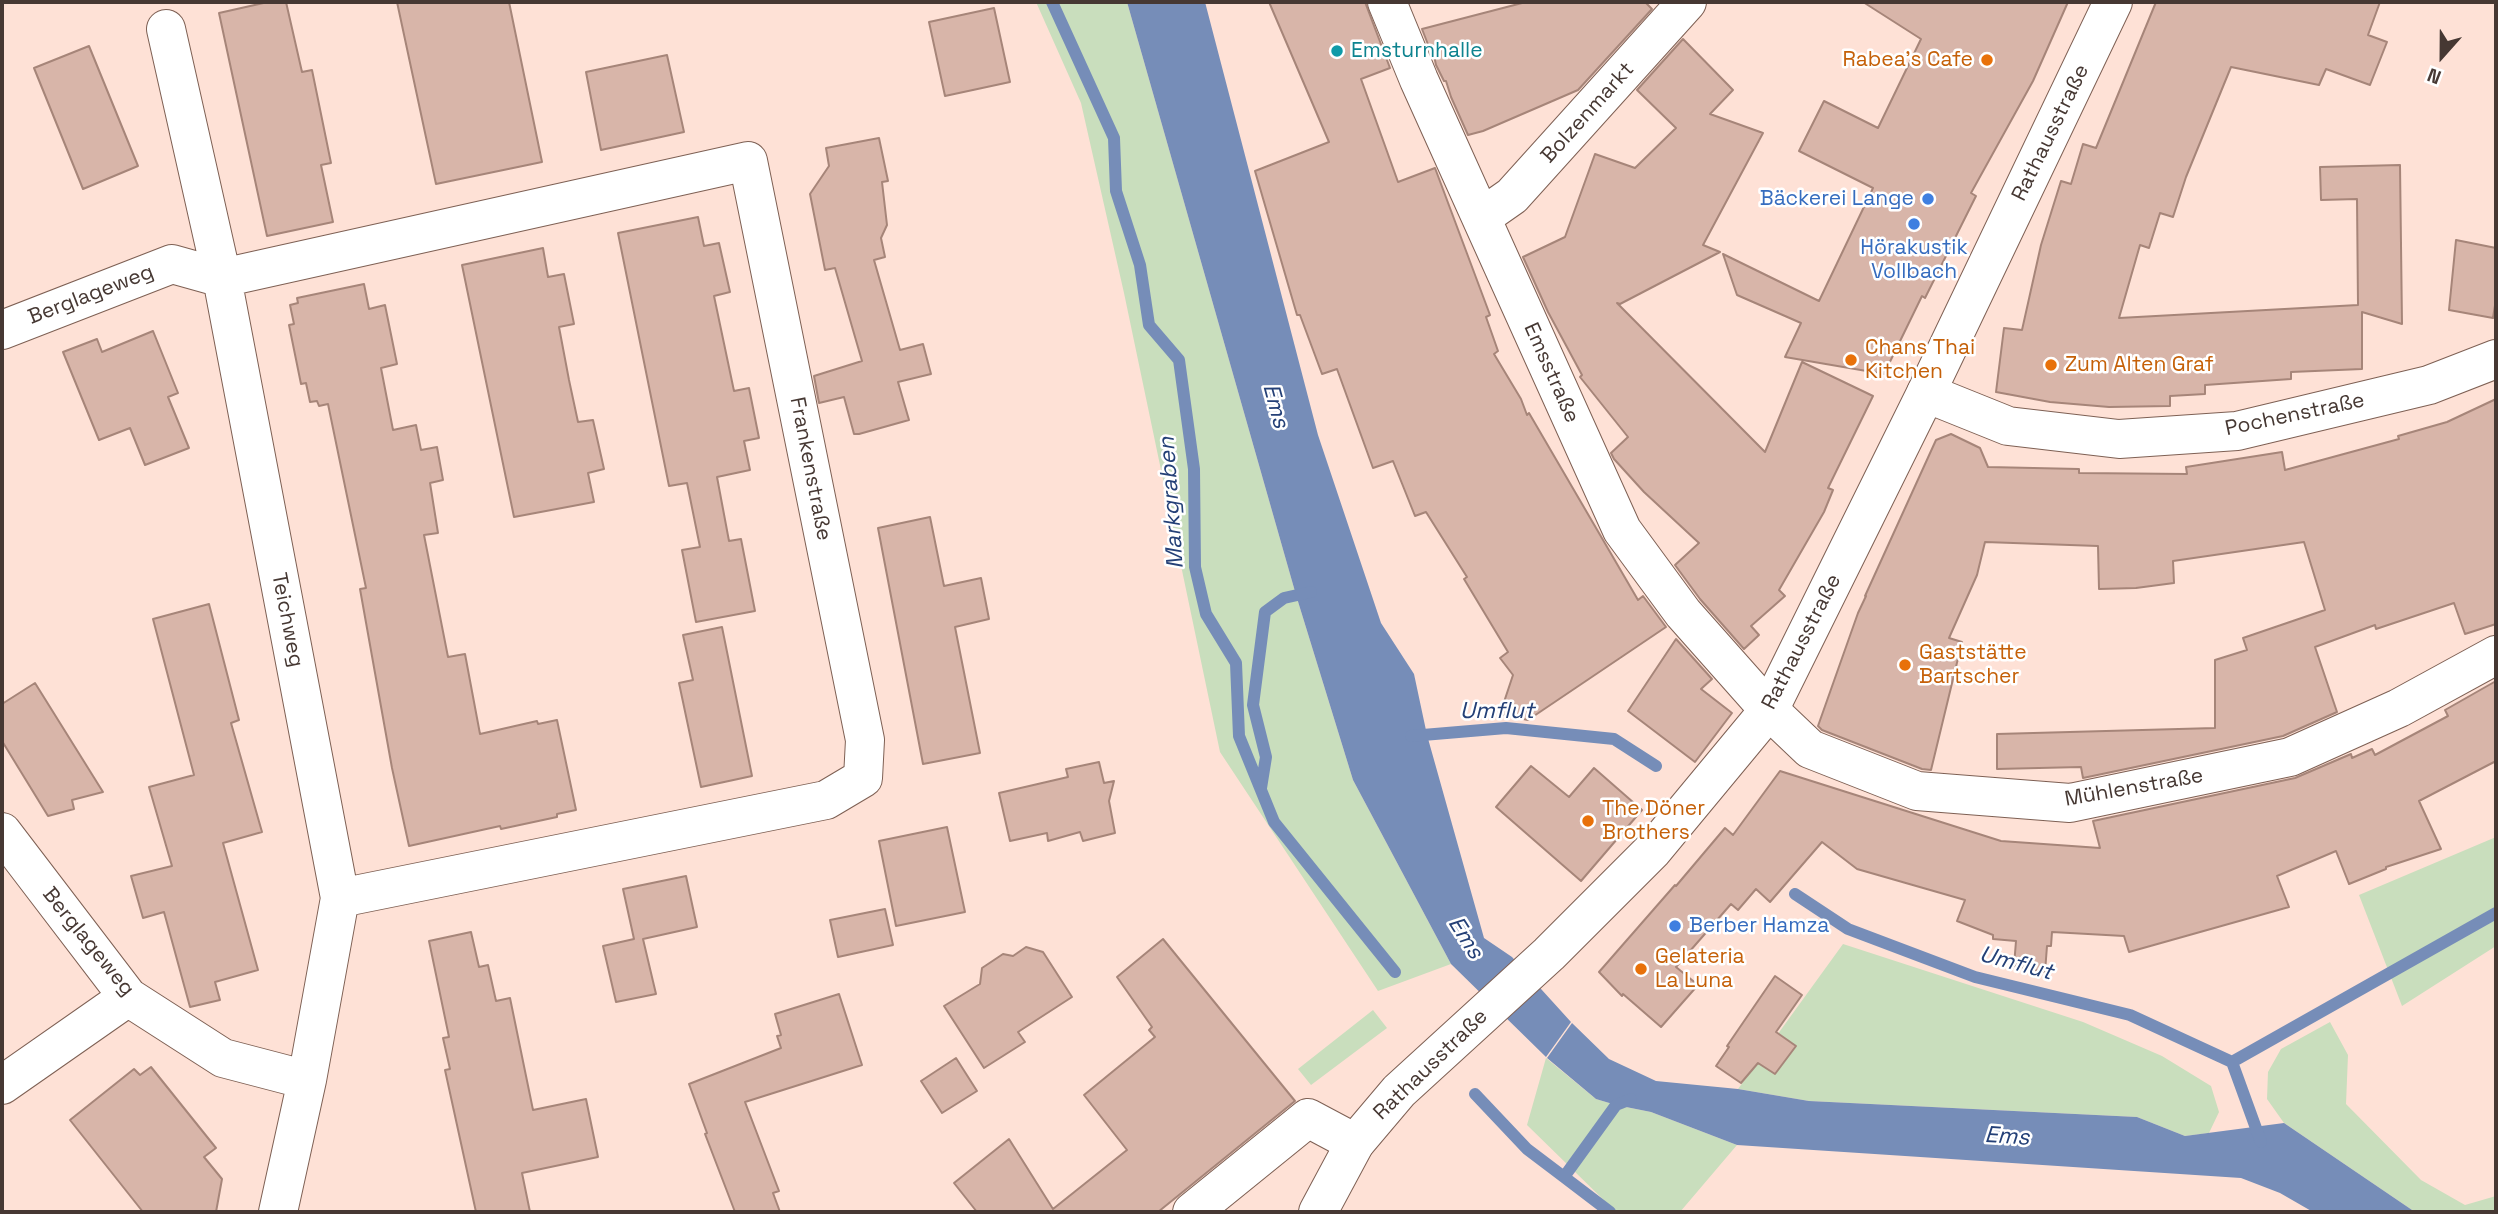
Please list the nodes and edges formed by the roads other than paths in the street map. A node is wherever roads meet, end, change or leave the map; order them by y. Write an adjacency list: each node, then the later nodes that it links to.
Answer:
1 (1387, 2): 5 (street, Emsstraße)
2 (1687, 2): 5 (street, Bolzenmarkt)
3 (2113, 2): 9 (street, Rathausstraße)
4 (166, 29): 6 (street, Teichweg)
5 (1482, 217): 11 (street, Emsstraße)
6 (222, 278): 7 (street, Berglageweg); 13 (street, Teichweg); 13 (street, Frankenstraße)
7 (2, 330)
8 (2496, 359): 9 (street, Pochenstraße)
9 (1926, 393): 11 (street, Rathausstraße)
10 (2496, 655): 11 (street, Mühlenstraße)
11 (1769, 710): 17 (street, Rathausstraße)
12 (2, 832): 14 (street, Berglageweg)
13 (340, 898): 15 (street, Teichweg)
14 (128, 997): 15 (street, Berglageweg); 16 (street)
15 (307, 1080): 18 (street, Teichweg)
16 (2, 1085)
17 (1355, 1143): 19 (street); 20 (street, Rathausstraße)
18 (278, 1212)
19 (1192, 1212)
20 (1318, 1212)

